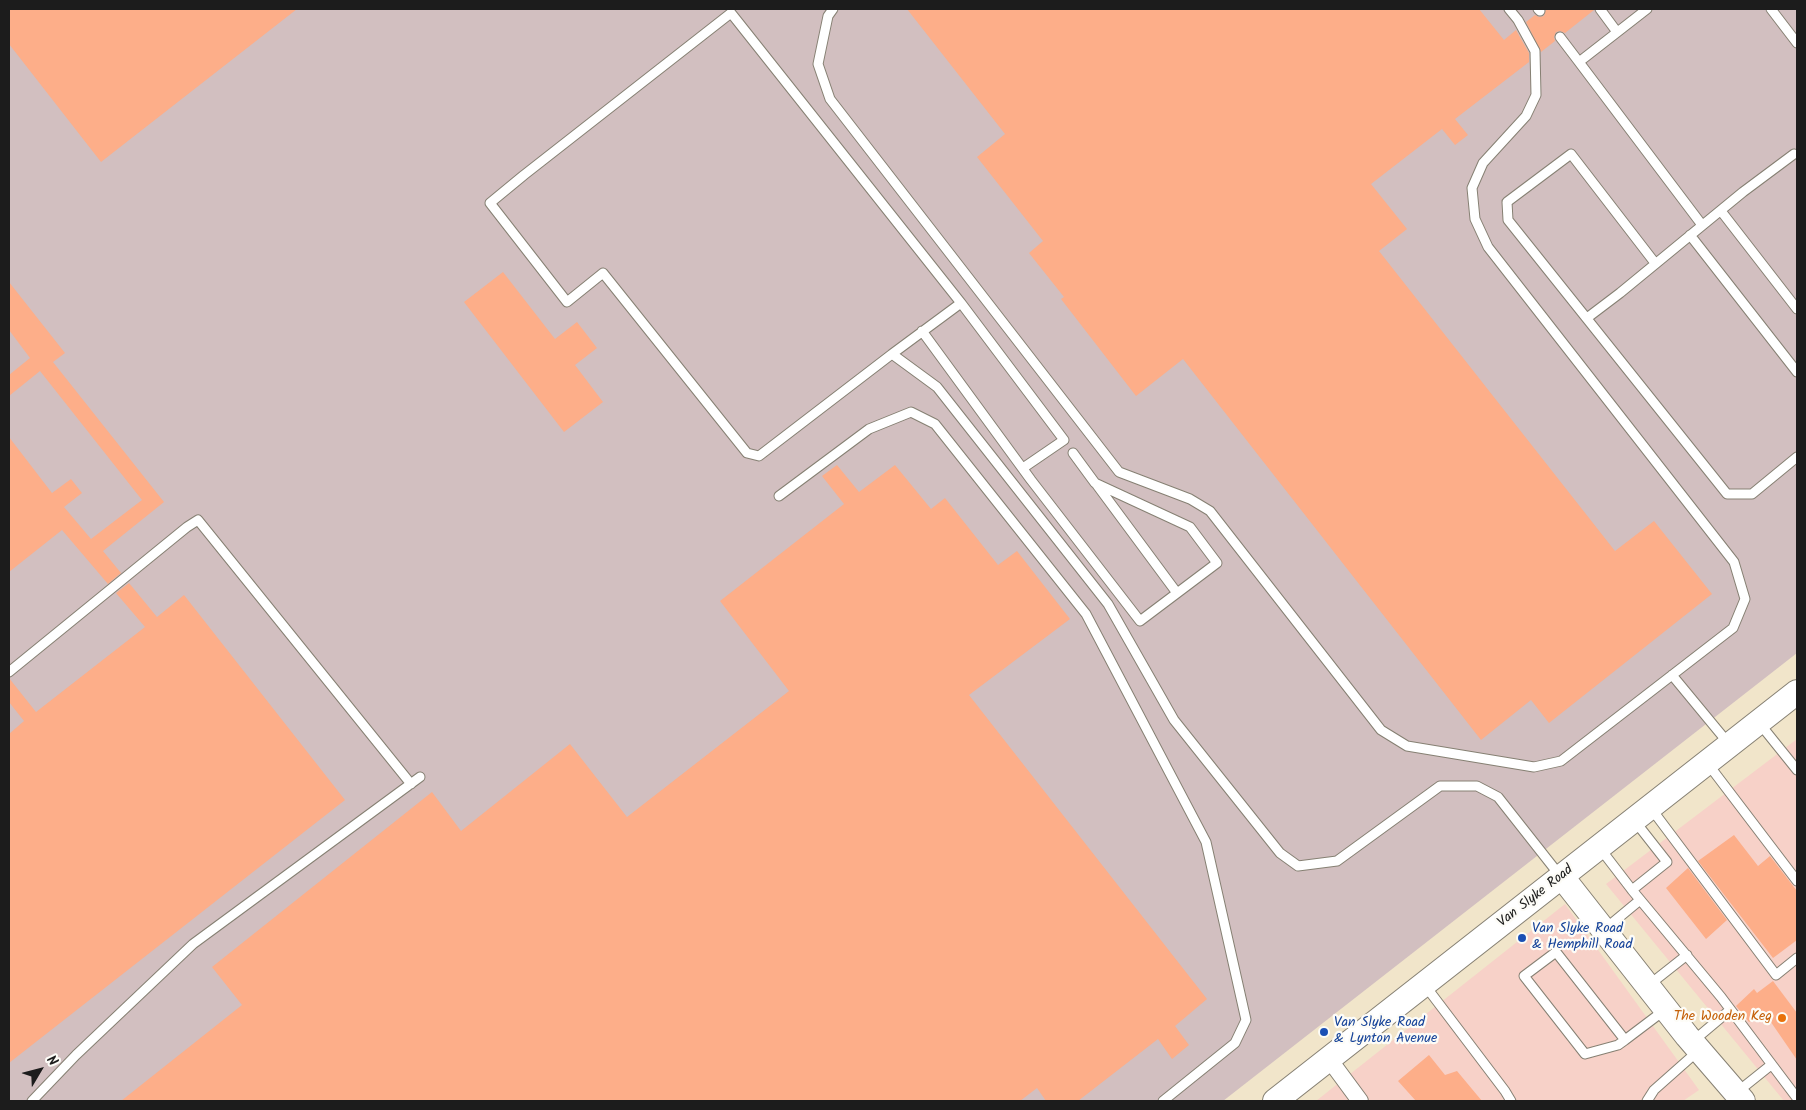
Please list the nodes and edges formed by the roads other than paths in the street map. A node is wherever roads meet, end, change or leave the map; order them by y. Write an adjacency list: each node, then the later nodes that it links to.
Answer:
1 (832, 9): 28 (lane)
2 (1509, 9): 28 (lane)
3 (1600, 9): 6 (lane)
4 (1647, 9): 6 (lane)
5 (1771, 9): 8 (lane)
6 (1618, 32): 9 (lane)
7 (1560, 37): 9 (lane)
8 (1797, 43)
9 (1579, 62): 12 (lane)
10 (1796, 154): 11 (lane)
11 (1721, 211): 12 (lane); 16 (lane)
12 (1702, 225): 13 (lane)
13 (1690, 235): 14 (lane); 20 (lane)
14 (1655, 263): 17 (lane); 17 (lane)
15 (960, 303): 18 (lane); 19 (lane); 23 (lane)
16 (1797, 309)
17 (1587, 318): 22 (lane)
18 (922, 332): 19 (lane); 23 (lane)
19 (892, 354): 38 (lane)
20 (1797, 372)
21 (1073, 453): 24 (lane)
22 (1797, 457)
23 (1023, 468): 26 (lane)
24 (1095, 483): 26 (lane); 26 (lane)
25 (779, 496): 56 (lane)
26 (1177, 593)
27 (9, 672): 35 (lane)
28 (1672, 675): 31 (lane)
29 (1796, 696): 30 (street, Van Slyke Road)
30 (1758, 722): 31 (street, Van Slyke Road); 33 (lane)
31 (1729, 745): 32 (street, Van Slyke Road)
32 (1706, 762): 36 (street, Van Slyke Road); 39 (lane)
33 (1797, 770)
34 (420, 777): 35 (lane)
35 (411, 784): 55 (lane)
36 (1642, 813): 37 (street, Van Slyke Road); 40 (lane); 44 (lane)
37 (1599, 847): 38 (street, Van Slyke Road); 40 (lane)
38 (1562, 877): 42 (street); 45 (street, Van Slyke Road)
39 (1797, 881)
40 (1632, 890): 41 (lane)
41 (1640, 900): 42 (lane); 43 (lane)
42 (1603, 930): 46 (street)
43 (1687, 956): 46 (lane); 48 (lane)
44 (1797, 958)
45 (1424, 984): 51 (street, Van Slyke Road); 59 (lane)
46 (1647, 986): 47 (street)
47 (1666, 1009): 49 (lane); 50 (street)
48 (1730, 1010): 50 (lane); 52 (lane)
49 (1625, 1040): 49 (lane)
50 (1696, 1046): 54 (street); 60 (lane)
51 (1329, 1059): 57 (street, Van Slyke Road); 58 (street)
52 (1771, 1065): 53 (lane); 54 (lane)
53 (1796, 1093)
54 (1740, 1097)
55 (32, 1101)
56 (1163, 1101)
57 (1275, 1101)
58 (1360, 1101)
59 (1511, 1101)
60 (1647, 1101)

